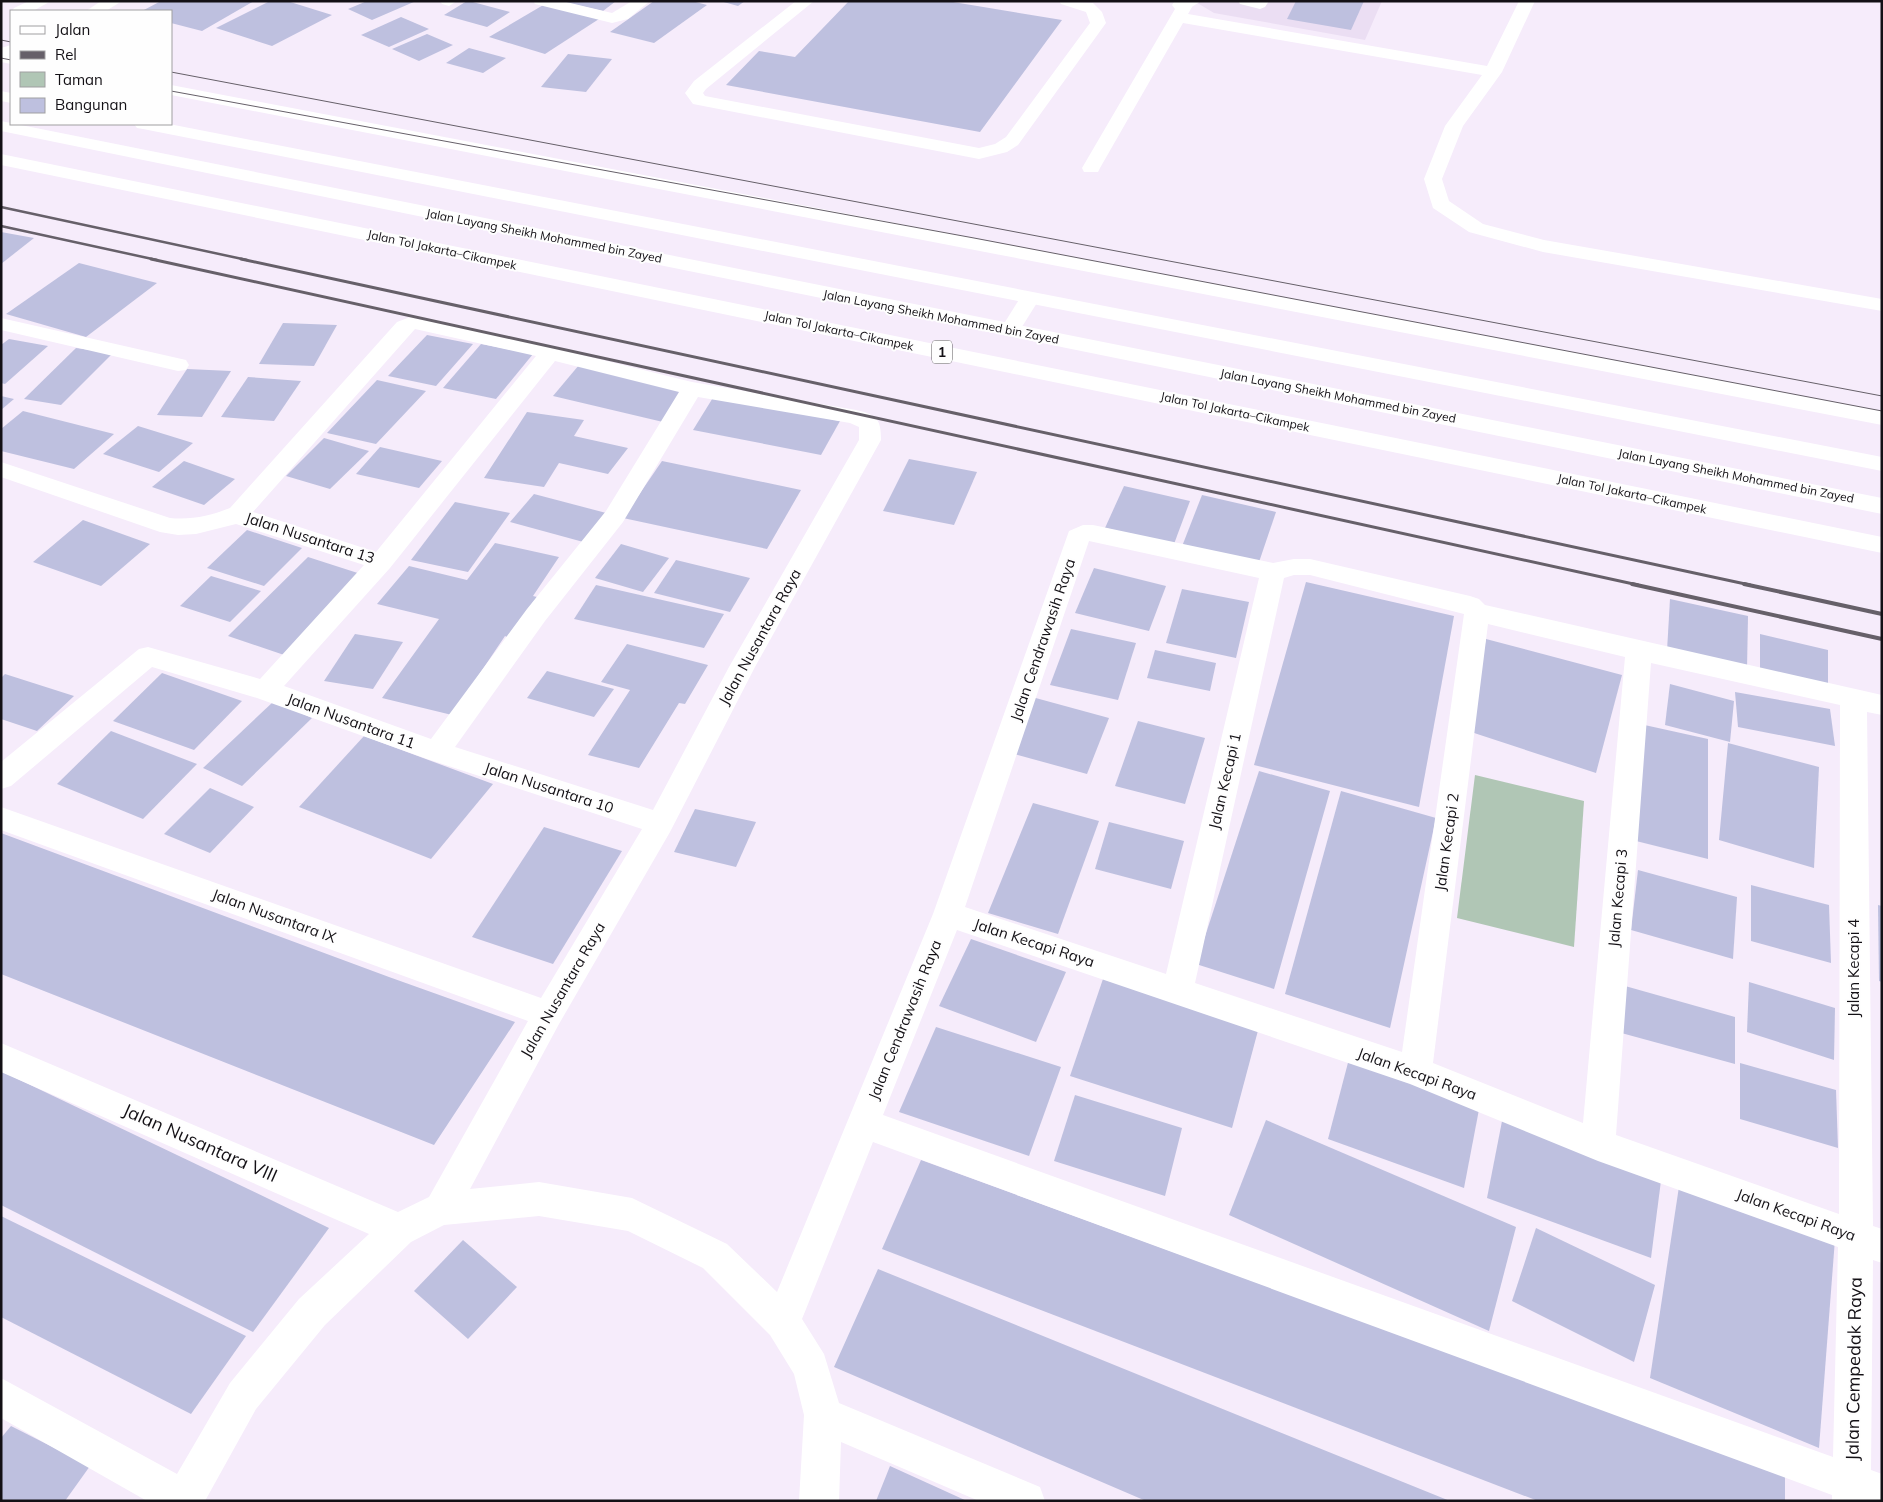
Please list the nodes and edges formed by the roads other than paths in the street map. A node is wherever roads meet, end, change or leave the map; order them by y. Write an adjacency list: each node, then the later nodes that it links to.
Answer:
1 (43, 1): 11 (main road)
2 (114, 1): 12 (main road)
3 (541, 1): 4 (main road)
4 (642, 1)
5 (806, 1): 6 (main road)
6 (1067, 1)
7 (1245, 1): 8 (lane)
8 (1261, 1)
9 (1527, 1): 13 (main road)
10 (1182, 6): 13 (main road); 18 (main road)
11 (22, 10)
12 (96, 10)
13 (1493, 72): 20 (main road)
14 (172, 90): 26 (main road)
15 (148, 125): 19 (main road)
16 (1, 126): 22 (main road, Jalan Layang Sheikh Mohammed bin Zayed / 1)
17 (1, 159): 31 (main road, Jalan Tol Jakarta–Cikampek / 1)
18 (1091, 168)
19 (1030, 298): 22 (lane); 27 (main road)
20 (1882, 305)
21 (1, 324): 24 (main road)
22 (1010, 330): 29 (main road, Jalan Layang Sheikh Mohammed bin Zayed / 1)
23 (550, 353): 25 (main road); 30 (main road); 32 (main road)
24 (178, 365)
25 (692, 389): 39 (main road); 42 (main road, Jalan Nusantara Raya)
26 (1882, 418)
27 (1882, 464)
28 (1, 470): 30 (main road)
29 (1882, 506)
30 (238, 514): 32 (main road, Jalan Nusantara 13)
31 (1882, 545)
32 (381, 562): 36 (main road)
33 (1272, 572): 34 (main road); 43 (main road, Jalan Cendrawasih Raya); 44 (main road, Jalan Kecapi 1)
34 (1477, 612): 35 (main road); 47 (main road, Jalan Kecapi 2)
35 (1639, 651): 37 (main road); 49 (main road, Jalan Kecapi 3)
36 (264, 690): 39 (main road, Jalan Nusantara 11); 40 (main road, Jalan Nusantara 11)
37 (1853, 699): 38 (main road); 52 (main road, Jalan Kecapi 4)
38 (1882, 705)
39 (437, 752): 42 (main road, Jalan Nusantara 10)
40 (1, 778)
41 (1, 818): 45 (main road, Jalan Nusantara IX)
42 (660, 824): 45 (main road, Jalan Nusantara Raya)
43 (948, 914): 44 (main road, Jalan Kecapi Raya); 48 (main road, Jalan Cendrawasih Raya)
44 (1178, 991): 47 (main road, Jalan Kecapi Raya)
45 (548, 1014): 50 (main road, Jalan Nusantara Raya)
46 (1, 1056): 51 (main road, Jalan Nusantara VIII)
47 (1416, 1071): 49 (main road, Jalan Kecapi Raya)
48 (863, 1123): 53 (main road, Jalan Cendrawasih Raya); 56 (main road)
49 (1598, 1145): 52 (main road, Jalan Kecapi Raya)
50 (441, 1209): 51 (main road); 53 (main road)
51 (400, 1230): 57 (main road)
52 (1869, 1241): 56 (main road, Jalan Cempedak Raya)
53 (784, 1322): 55 (main road)
54 (1, 1397): 57 (main road)
55 (823, 1415): 58 (main road); 59 (main road)
56 (1861, 1492)
57 (183, 1500)
58 (819, 1501)
59 (1026, 1501)

